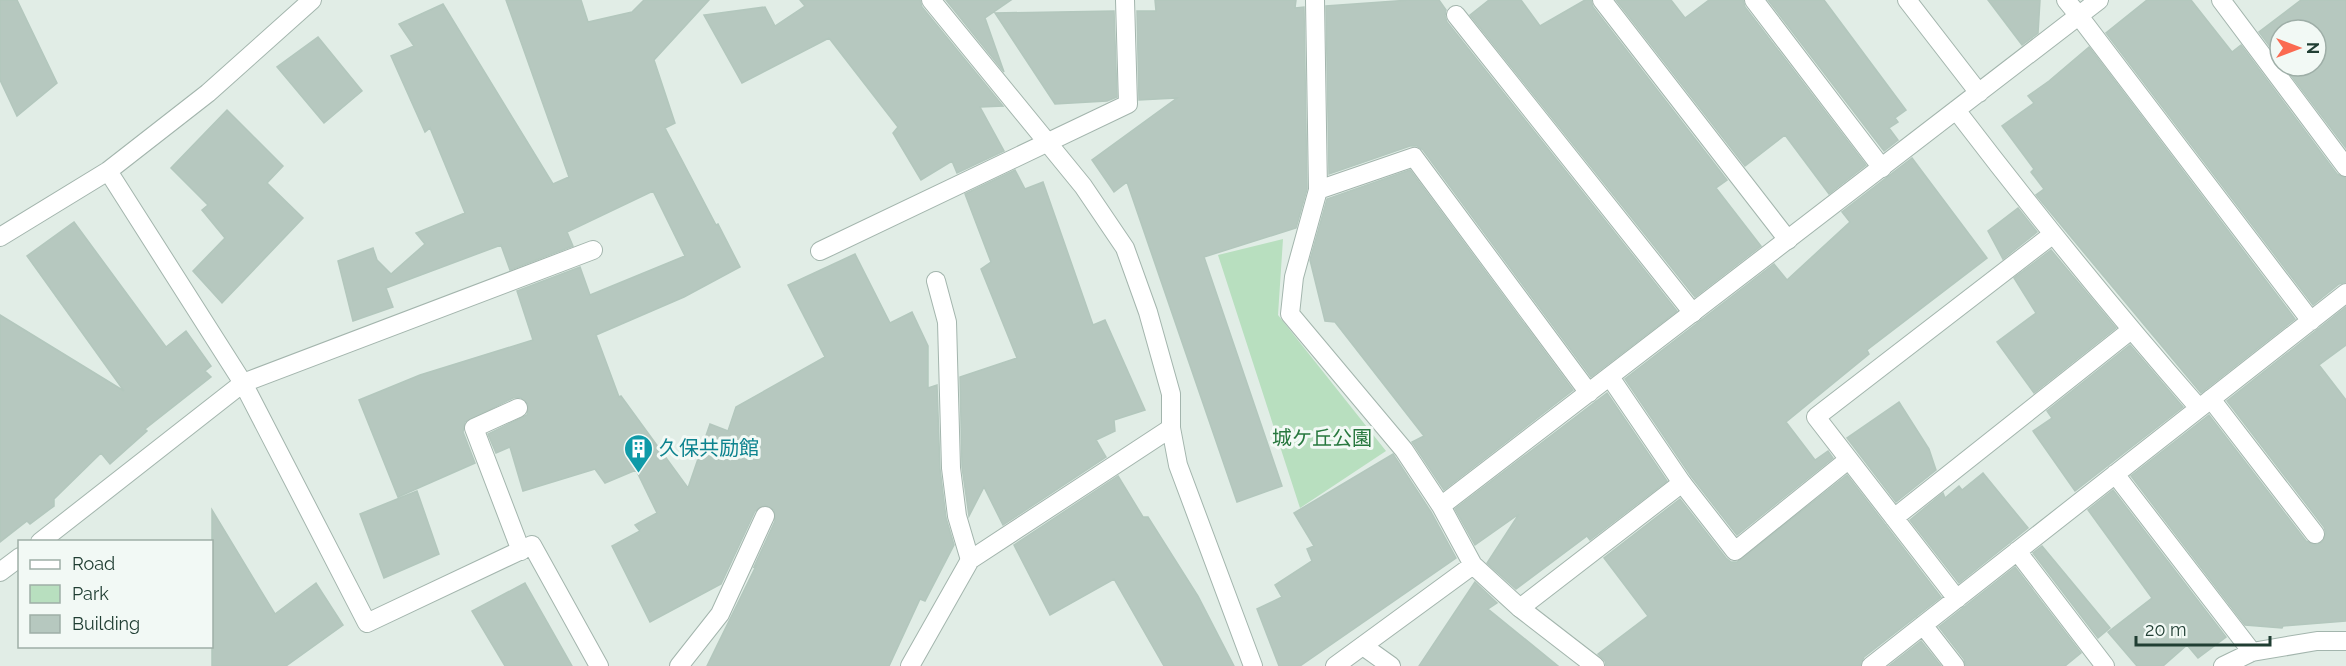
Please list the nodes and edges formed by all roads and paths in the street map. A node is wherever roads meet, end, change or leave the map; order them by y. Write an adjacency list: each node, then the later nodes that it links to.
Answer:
1 (312, 0): 18 (street)
2 (931, 0): 15 (street)
3 (1125, 0): 15 (street)
4 (1315, 0): 19 (street)
5 (1602, 0): 22 (street)
6 (1754, 0): 17 (street)
7 (1907, 0): 13 (street)
8 (2066, 0): 12 (street)
9 (2099, 0): 12 (street)
10 (2221, 0): 16 (street)
11 (1456, 15): 27 (street)
12 (2079, 16): 13 (street); 28 (street)
13 (1978, 93): 14 (street)
14 (1956, 110): 17 (street); 20 (street)
15 (1046, 143): 24 (street); 35 (street)
16 (2346, 167)
17 (1882, 168): 22 (street)
18 (108, 171): 21 (street); 31 (street)
19 (1318, 190): 32 (street); 39 (street)
20 (2052, 235): 29 (street); 36 (street)
21 (0, 237)
22 (1788, 240): 27 (street)
23 (593, 250): 31 (street)
24 (820, 251)
25 (936, 280): 47 (street)
26 (2346, 293): 28 (street)
27 (1693, 313): 30 (street)
28 (2311, 321): 33 (street)
29 (2131, 330): 33 (street); 41 (street)
30 (1610, 377): 32 (street); 38 (street)
31 (243, 383): 43 (street); 44 (street)
32 (1589, 393): 39 (street)
33 (2205, 404): 37 (street); 42 (street)
34 (518, 408): 44 (street)
35 (1171, 428): 47 (street); 59 (street)
36 (1848, 460): 38 (street); 41 (street)
37 (2115, 474): 45 (street); 55 (street)
38 (1682, 483): 51 (street)
39 (1442, 507): 48 (street)
40 (765, 516): 57 (street)
41 (1894, 518): 50 (street)
42 (2315, 534)
43 (43, 540)
44 (521, 551): 56 (street)
45 (2017, 551): 50 (street); 65 (street)
46 (18, 558): 49 (street)
47 (970, 560): 58 (street)
48 (1473, 565): 51 (street); 54 (street)
49 (0, 572)
50 (1957, 598): 52 (street)
51 (1520, 608): 62 (street)
52 (1923, 625): 63 (street); 64 (street)
53 (2346, 641): 55 (street)
54 (1363, 646): 60 (street); 61 (street)
55 (2252, 652): 66 (street)
56 (599, 666)
57 (679, 666)
58 (910, 666)
59 (1254, 666)
60 (1335, 666)
61 (1391, 666)
62 (1595, 666)
63 (1871, 666)
64 (1955, 666)
65 (2105, 666)
66 (2223, 666)

